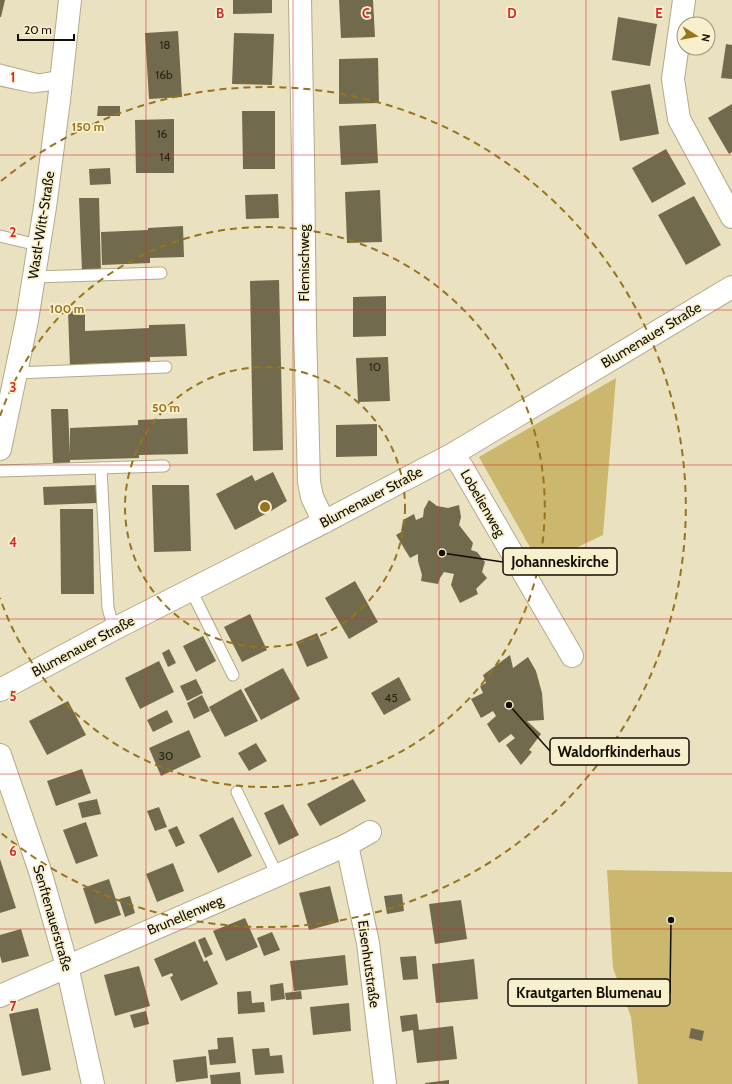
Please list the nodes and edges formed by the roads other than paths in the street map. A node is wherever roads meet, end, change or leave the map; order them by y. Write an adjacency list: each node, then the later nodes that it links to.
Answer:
1 (70, 0): 5 (street, Wastl-Witt-Straße)
2 (300, 0): 20 (street, Flemischweg)
3 (684, 0): 7 (street)
4 (0, 70): 5 (lane)
5 (62, 79): 6 (lane); 9 (street, Wastl-Witt-Straße)
6 (0, 80)
7 (732, 217)
8 (0, 236): 9 (lane)
9 (38, 245): 11 (street, Wastl-Witt-Straße)
10 (160, 273): 11 (lane)
11 (34, 277): 14 (street, Wastl-Witt-Straße)
12 (732, 287): 16 (street, Blumenauer Straße)
13 (166, 367): 14 (lane)
14 (16, 373): 15 (street, Wastl-Witt-Straße)
15 (0, 449)
16 (453, 454): 20 (street, Blumenauer Straße); 23 (street, Lobelienweg)
17 (164, 466): 18 (lane)
18 (101, 468): 19 (lane); 22 (lane)
19 (0, 471)
20 (324, 522): 21 (street, Blumenauer Straße)
21 (191, 590): 22 (street, Blumenauer Straße); 24 (lane)
22 (114, 629): 25 (street, Blumenauer Straße)
23 (572, 656)
24 (233, 675)
25 (0, 690)
26 (0, 755): 31 (street, Senftenauerstraße)
27 (237, 792): 30 (lane)
28 (370, 832): 29 (street, Brunellenweg)
29 (347, 845): 30 (street, Brunellenweg); 34 (street, Eisenhutstraße)
30 (277, 875): 31 (street, Brunellenweg)
31 (67, 966): 32 (street, Brunellenweg); 33 (street, Senftenauerstraße)
32 (0, 996)
33 (93, 1084)
34 (385, 1084)

